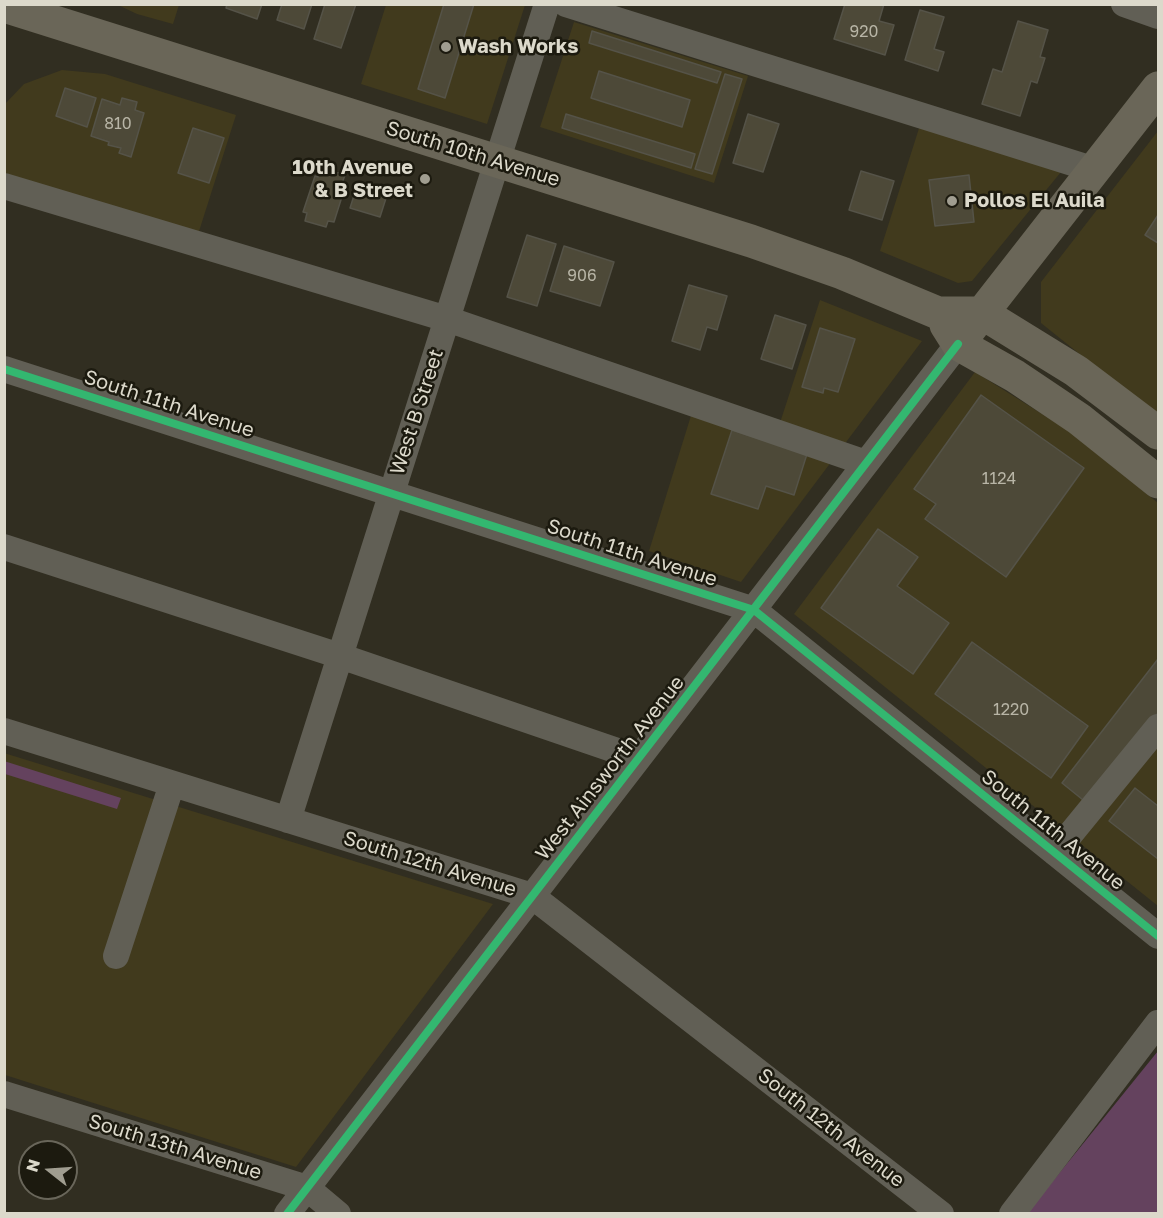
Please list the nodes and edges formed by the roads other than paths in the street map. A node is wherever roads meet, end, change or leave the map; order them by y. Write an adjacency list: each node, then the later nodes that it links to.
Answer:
1 (547, 4): 7 (street, West B Street)
2 (566, 4): 8 (street)
3 (1124, 4): 5 (street)
4 (4, 6): 7 (main road, South 10th Avenue)
5 (1158, 16)
6 (1158, 88): 8 (main road)
7 (497, 162): 10 (main road, South 10th Avenue); 12 (street, West B Street)
8 (1095, 170): 11 (main road)
9 (4, 186): 12 (street)
10 (938, 313): 11 (main road, South 10th Avenue); 13 (main road)
11 (982, 313): 13 (main road); 15 (main road)
12 (447, 319): 16 (street); 18 (street, West B Street)
13 (958, 344): 16 (street, West Ainsworth Avenue); 17 (main road)
14 (4, 369): 18 (street, South 11th Avenue)
15 (1158, 433)
16 (866, 463): 20 (street, West Ainsworth Avenue)
17 (1158, 482)
18 (392, 493): 20 (street, South 11th Avenue); 21 (street, West B Street)
19 (4, 547): 21 (street)
20 (754, 610): 24 (street, West Ainsworth Avenue); 27 (street, South 11th Avenue)
21 (340, 656): 24 (street); 26 (street, West B Street)
22 (1158, 727): 27 (street)
23 (4, 731): 25 (street, South 12th Avenue)
24 (638, 758): 28 (street, West Ainsworth Avenue)
25 (172, 784): 26 (street, South 12th Avenue); 30 (street)
26 (288, 820): 28 (street, South 12th Avenue)
27 (1055, 853): 29 (street, South 11th Avenue)
28 (532, 896): 33 (street, West Ainsworth Avenue); 36 (street, South 12th Avenue)
29 (1158, 936)
30 (116, 956)
31 (1158, 1023): 37 (street)
32 (4, 1094): 33 (street, South 13th Avenue)
33 (307, 1188): 34 (street, West Ainsworth Avenue); 35 (street, South 13th Avenue)
34 (287, 1214)
35 (338, 1214)
36 (941, 1214)
37 (1012, 1214)

